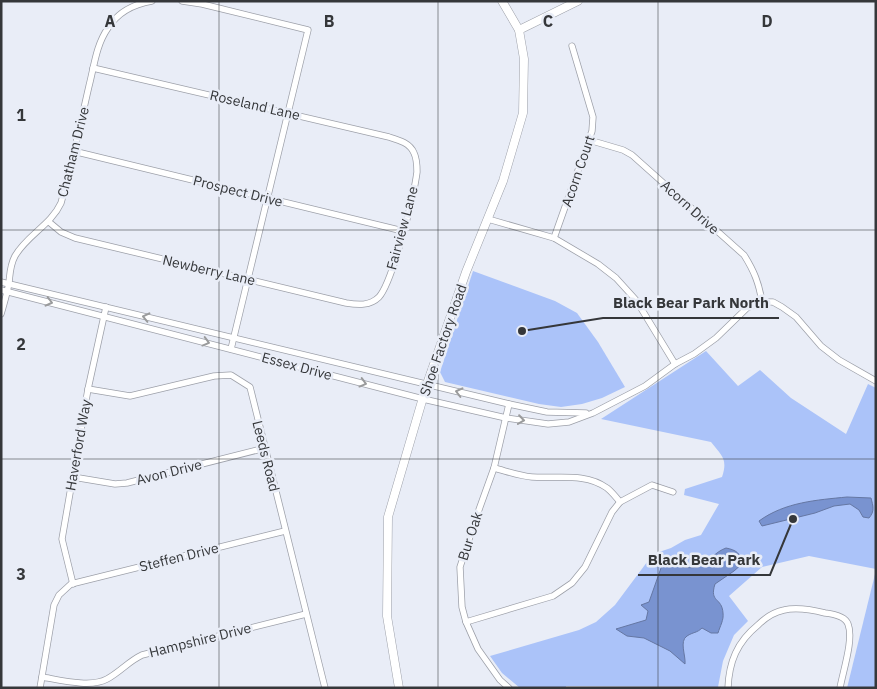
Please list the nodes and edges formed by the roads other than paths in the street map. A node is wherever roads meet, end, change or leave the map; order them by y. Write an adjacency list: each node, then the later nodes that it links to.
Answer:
1 (152, 1): 7 (street, Chatham Drive)
2 (182, 1): 8 (street)
3 (502, 1): 5 (street, Shoe Factory Road)
4 (578, 1): 5 (street)
5 (519, 30): 13 (street, Shoe Factory Road)
6 (572, 46): 9 (street, Acorn Court)
7 (93, 68): 8 (street, Roseland Lane); 10 (street, Chatham Drive)
8 (288, 113): 11 (street, Roseland Lane); 12 (street)
9 (589, 140): 16 (street, Acorn Court); 22 (street, Acorn Drive)
10 (73, 151): 12 (street, Prospect Drive); 14 (street, Chatham Drive)
11 (413, 151): 15 (street, Fairview Lane)
12 (267, 198): 15 (street, Prospect Drive); 17 (street)
13 (488, 218): 16 (street); 30 (street, Shoe Factory Road)
14 (49, 222): 17 (street, Newberry Lane); 19 (street, Chatham Drive)
15 (403, 230): 21 (street, Fairview Lane)
16 (554, 238): 28 (street)
17 (248, 279): 21 (street, Newberry Lane); 26 (street)
18 (1, 282): 19 (street, Essex Drive)
19 (9, 283): 20 (street, Chatham Drive); 23 (street, Essex Drive)
20 (4, 291): 24 (street, Chatham Drive); 25 (street, Essex Drive, one-way to 25)
21 (373, 301)
22 (762, 302): 28 (street, Essex Drive); 29 (street)
23 (106, 307): 25 (street, Haverford Way); 26 (street, Essex Drive, one-way to 23)
24 (1, 314)
25 (104, 316): 27 (street, Essex Drive, one-way to 27); 31 (street, Haverford Way)
26 (233, 338): 27 (street); 30 (street, Essex Drive)
27 (230, 349): 32 (street, Essex Drive, one-way to 32)
28 (675, 364): 34 (street, Essex Drive)
29 (876, 381)
30 (428, 384): 32 (street, Shoe Factory Road); 33 (street, Essex Drive, one-way to 30)
31 (88, 389): 36 (street, Leeds Road); 38 (street, Haverford Way)
32 (423, 399): 35 (street, Essex Drive); 49 (street, Shoe Factory Road)
33 (509, 404): 34 (street, Essex Drive); 35 (street, Bur Oak)
34 (594, 413): 35 (street, Essex Drive, one-way to 34)
35 (506, 418): 37 (street, Bur Oak)
36 (265, 448): 38 (street, Avon Drive); 41 (street, Leeds Road)
37 (494, 468): 40 (street); 44 (street, Bur Oak)
38 (73, 477): 42 (street, Haverford Way)
39 (673, 492): 40 (street)
40 (620, 502): 44 (street)
41 (285, 531): 42 (street, Steffen Drive); 43 (street, Leeds Road)
42 (73, 584): 45 (street)
43 (306, 614): 45 (street, Hampshire Drive); 48 (street, Leeds Road)
44 (466, 622): 46 (street, Bur Oak)
45 (42, 677): 47 (street)
46 (507, 687)
47 (40, 688)
48 (325, 688)
49 (399, 688)
50 (728, 688): 51 (street)
51 (840, 688)

